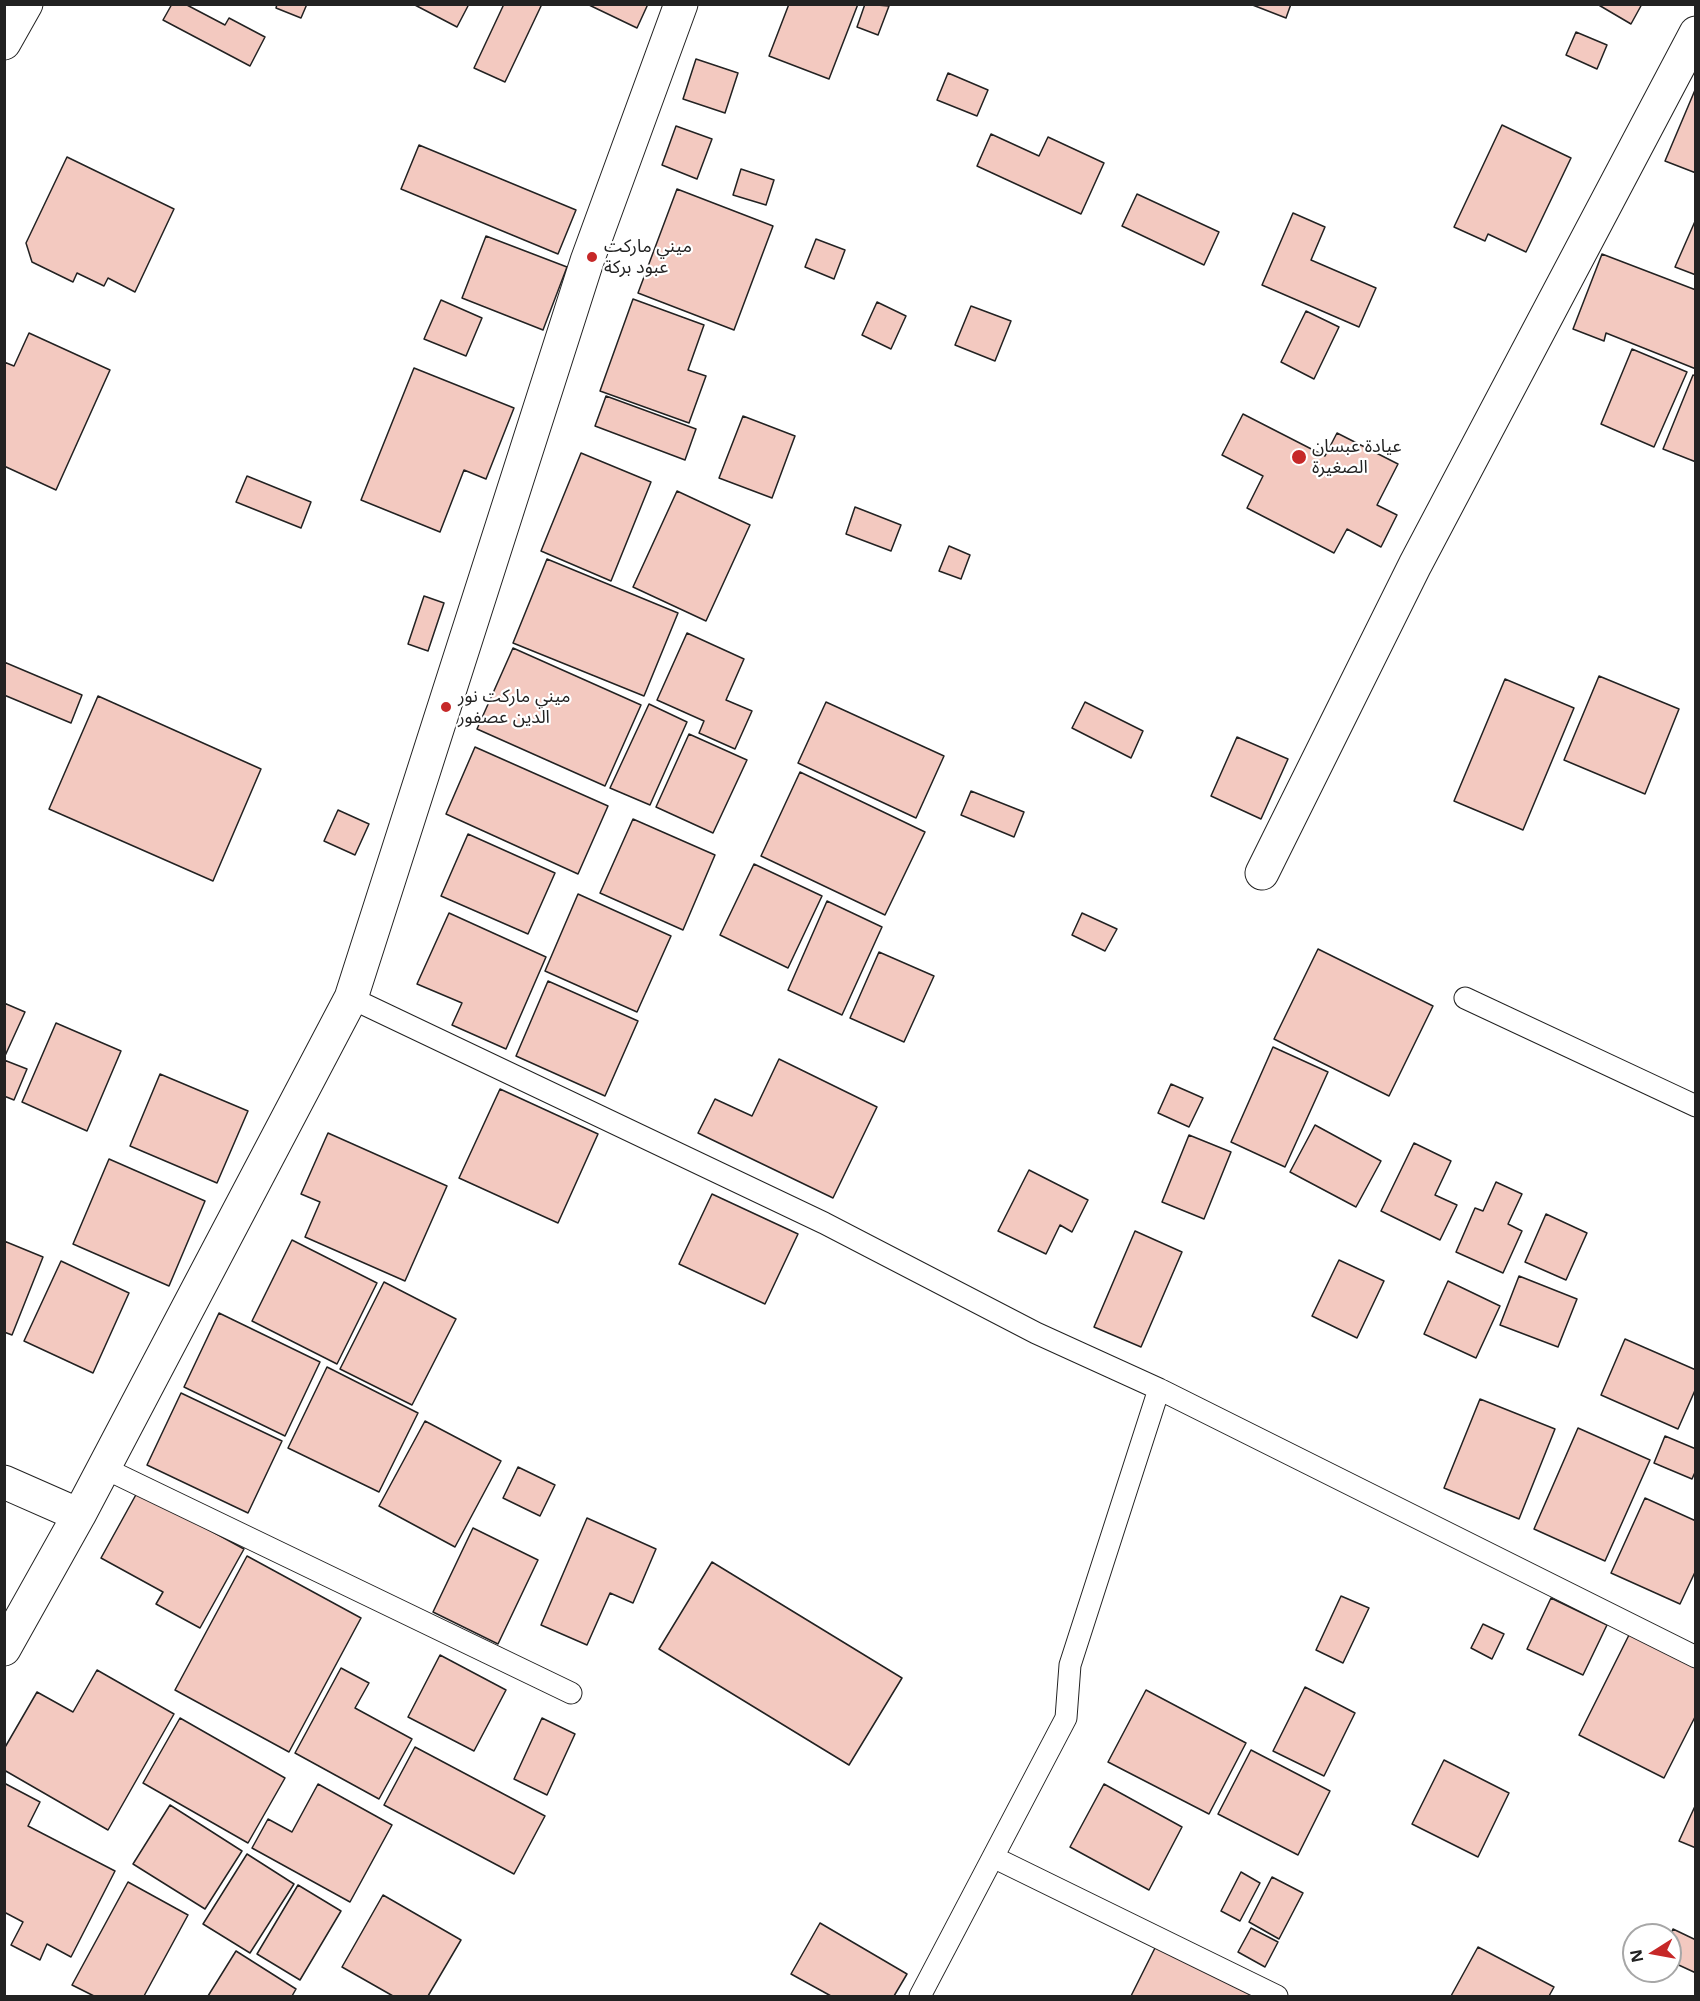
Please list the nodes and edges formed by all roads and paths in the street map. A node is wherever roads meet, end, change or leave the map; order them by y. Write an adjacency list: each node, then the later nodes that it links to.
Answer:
1 (26, 4): 3 (street)
2 (681, 4): 6 (street)
3 (4, 43)
4 (1691, 53): 5 (street)
5 (1262, 873)
6 (351, 998): 9 (lane); 10 (street)
7 (1465, 998): 8 (lane)
8 (1695, 1106)
9 (1159, 1389): 14 (lane); 16 (lane)
10 (104, 1468): 12 (street); 15 (lane)
11 (4, 1482): 12 (street)
12 (79, 1515): 13 (street)
13 (4, 1649)
14 (1695, 1657)
15 (570, 1693)
16 (993, 1857): 17 (lane); 18 (lane)
17 (920, 1996)
18 (1277, 1996)

